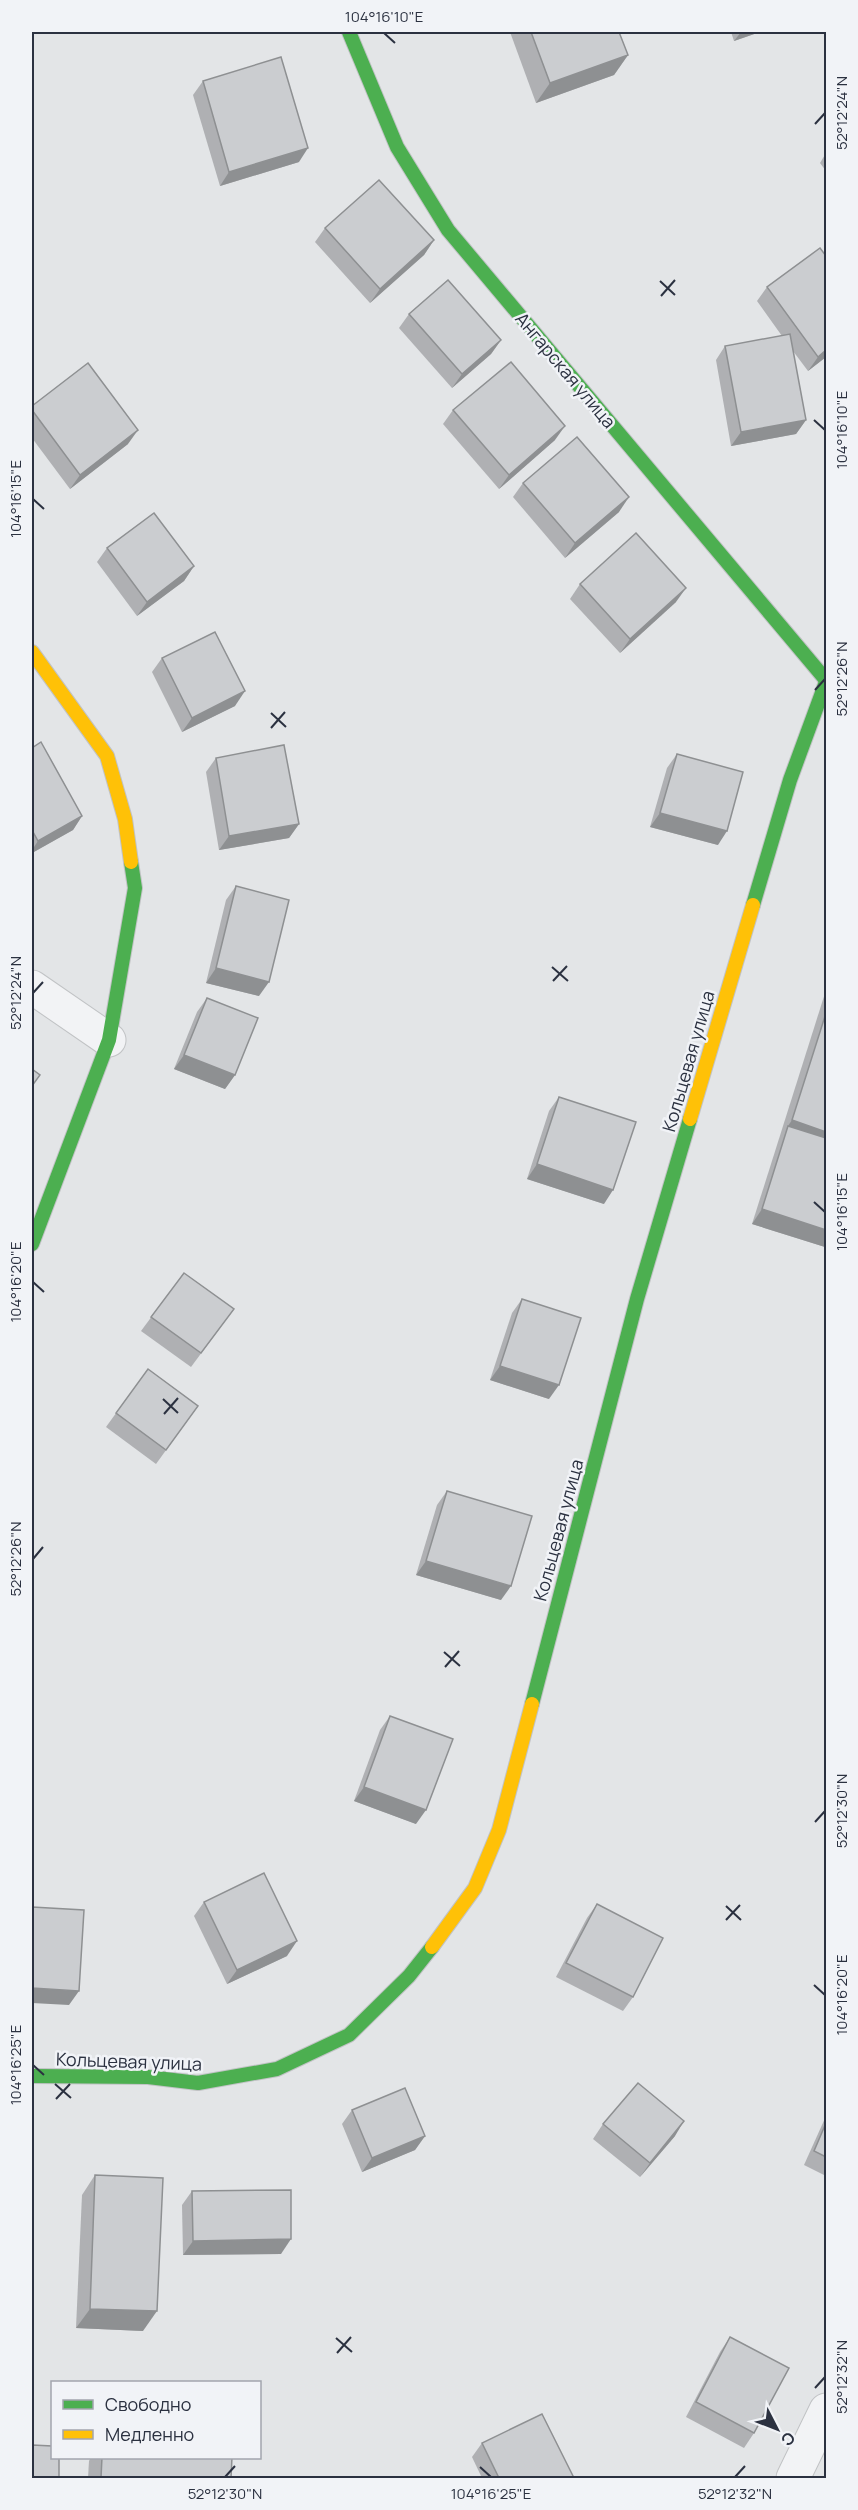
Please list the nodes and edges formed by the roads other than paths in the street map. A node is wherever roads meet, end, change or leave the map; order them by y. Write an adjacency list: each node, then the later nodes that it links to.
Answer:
1 (349, 32): 3 (street, Ангарская улица)
2 (32, 652): 5 (street)
3 (826, 681): 7 (street, Кольцевая улица)
4 (32, 987): 5 (street)
5 (109, 1041): 6 (street)
6 (32, 1244)
7 (32, 2076)
8 (826, 2410): 9 (street)
9 (794, 2478)

